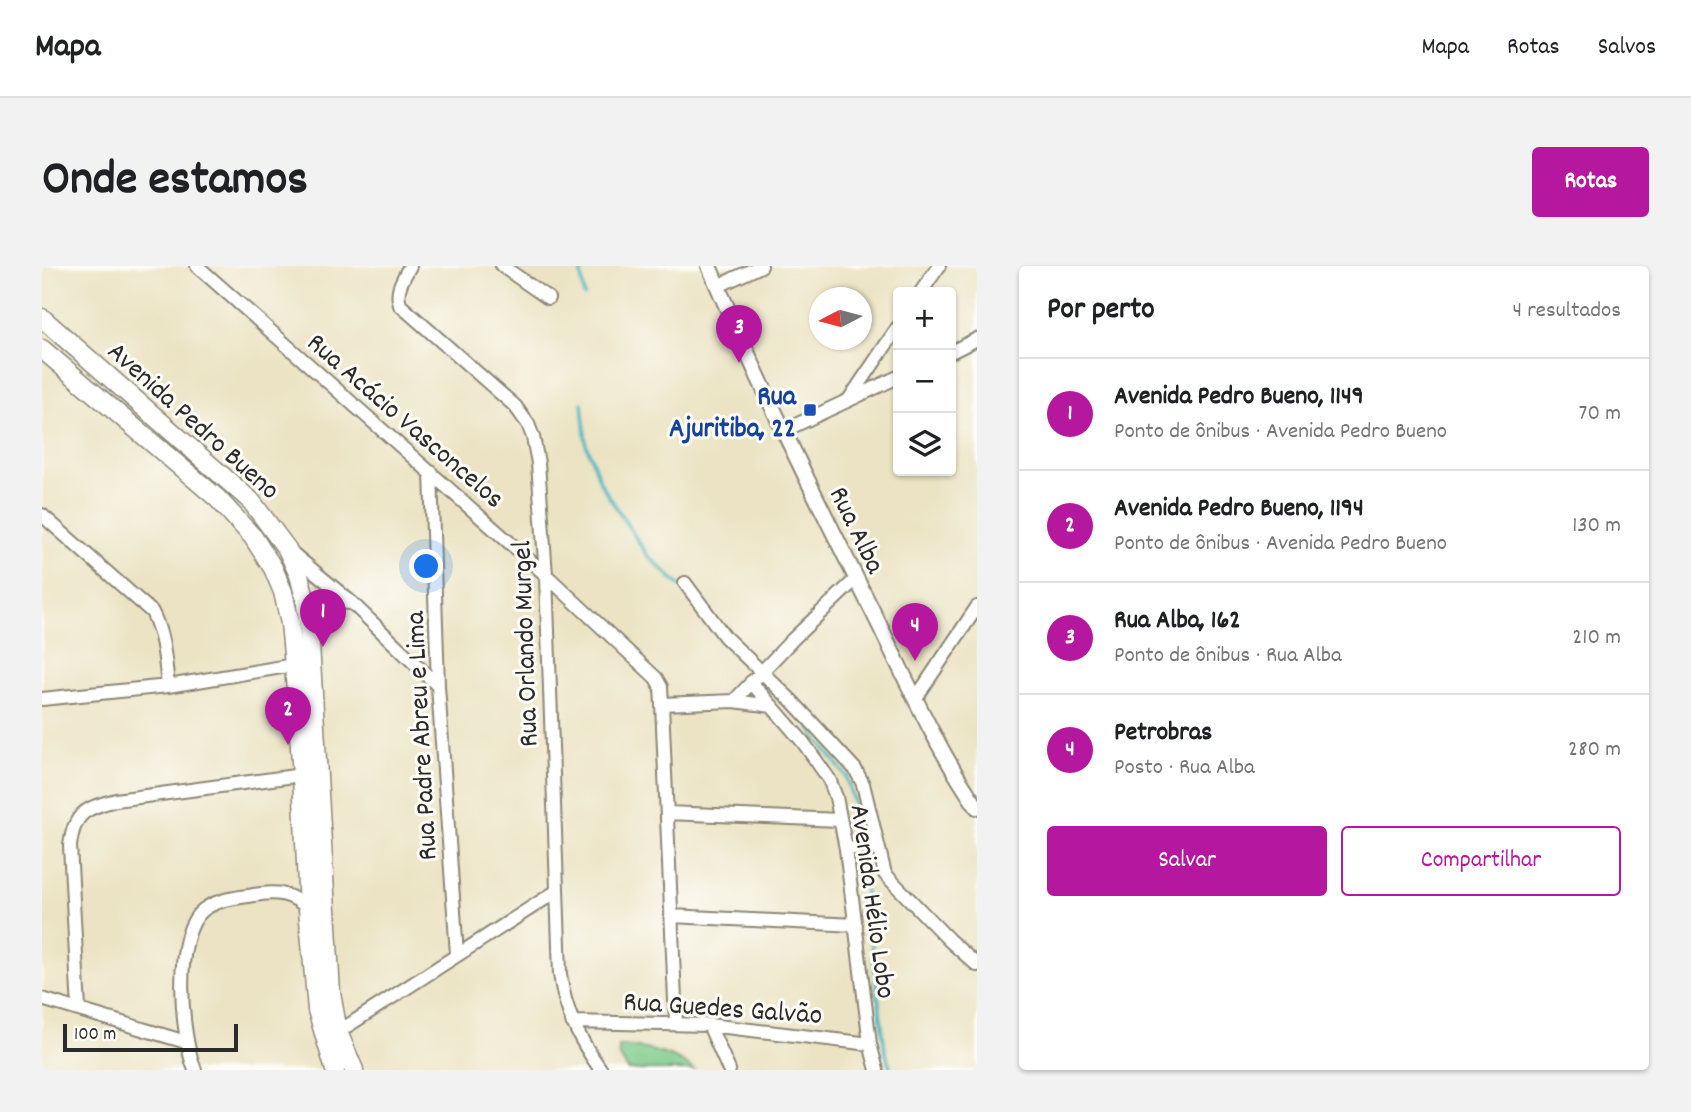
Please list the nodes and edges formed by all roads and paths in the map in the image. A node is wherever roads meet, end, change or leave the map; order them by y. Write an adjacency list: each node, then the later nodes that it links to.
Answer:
1 (197, 266): 20 (street, Rua Acácio Vasconcelos)
2 (410, 266): 23 (street, Rua Orlando Murgel)
3 (502, 266): 9 (street)
4 (709, 266): 7 (street, Rua Alba)
5 (761, 266): 7 (street)
6 (939, 266): 8 (street)
7 (718, 286): 19 (street, Rua Alba)
8 (925, 287)
9 (548, 298)
10 (42, 318): 22 (main road, Avenida Pedro Bueno)
11 (893, 334): 15 (street)
12 (977, 339): 14 (street)
13 (42, 349): 29 (main road, Avenida Pedro Bueno)
14 (955, 350)
15 (871, 367): 16 (street); 18 (street)
16 (893, 379)
17 (893, 380): 18 (street)
18 (848, 401): 19 (street)
19 (783, 431): 24 (street, Rua Alba)
20 (431, 472): 23 (street, Rua Acácio Vasconcelos); 32 (street, Rua Padre Abreu e Lima)
21 (42, 515): 31 (street)
22 (287, 549): 26 (street); 28 (main road, Avenida Pedro Bueno)
23 (546, 575): 36 (street, Rua Acácio Vasconcelos); 44 (street, Rua Orlando Murgel)
24 (856, 579): 30 (street); 33 (street, Rua Alba)
25 (685, 583): 30 (street)
26 (352, 603): 28 (street); 32 (street)
27 (977, 607): 33 (street)
28 (308, 611): 55 (main road, Avenida Pedro Bueno)
29 (294, 665): 31 (street); 38 (main road, Avenida Pedro Bueno)
30 (755, 677): 35 (street); 37 (street, Avenida Hélio Lobo); 42 (street)
31 (168, 685): 34 (street)
32 (438, 686): 48 (street, Rua Padre Abreu e Lima)
33 (916, 698): 39 (street, Rua Alba)
34 (42, 699)
35 (734, 701): 36 (street); 37 (street)
36 (662, 704): 40 (street, Rua Acácio Vasconcelos)
37 (772, 706): 41 (street, Avenida Hélio Lobo)
38 (302, 775): 45 (main road, Avenida Pedro Bueno); 51 (street)
39 (977, 807)
40 (667, 813): 41 (street); 46 (street, Rua Acácio Vasconcelos)
41 (841, 820): 43 (street, Avenida Hélio Lobo)
42 (874, 846): 43 (street); 49 (street)
43 (848, 848): 47 (street, Avenida Hélio Lobo)
44 (557, 891): 48 (street); 52 (street, Rua Orlando Murgel)
45 (308, 909): 56 (street); 59 (main road, Avenida Pedro Bueno)
46 (671, 916): 47 (street); 53 (street, Rua Acácio Vasconcelos)
47 (856, 925): 57 (street, Avenida Hélio Lobo)
48 (457, 954): 55 (street)
49 (977, 965)
50 (42, 999): 51 (street)
51 (79, 1010): 56 (street)
52 (572, 1021): 53 (street, Rua Guedes Galvão); 61 (street, Rua Orlando Murgel)
53 (676, 1023): 54 (street, Rua Guedes Galvão)
54 (709, 1025): 57 (street, Rua Guedes Galvão); 62 (street)
55 (338, 1032): 60 (main road, Avenida Pedro Bueno)
56 (186, 1042): 58 (street)
57 (870, 1044): 63 (street, Avenida Hélio Lobo)
58 (195, 1070)
59 (335, 1070)
60 (354, 1070)
61 (601, 1070)
62 (729, 1070)
63 (877, 1070)

